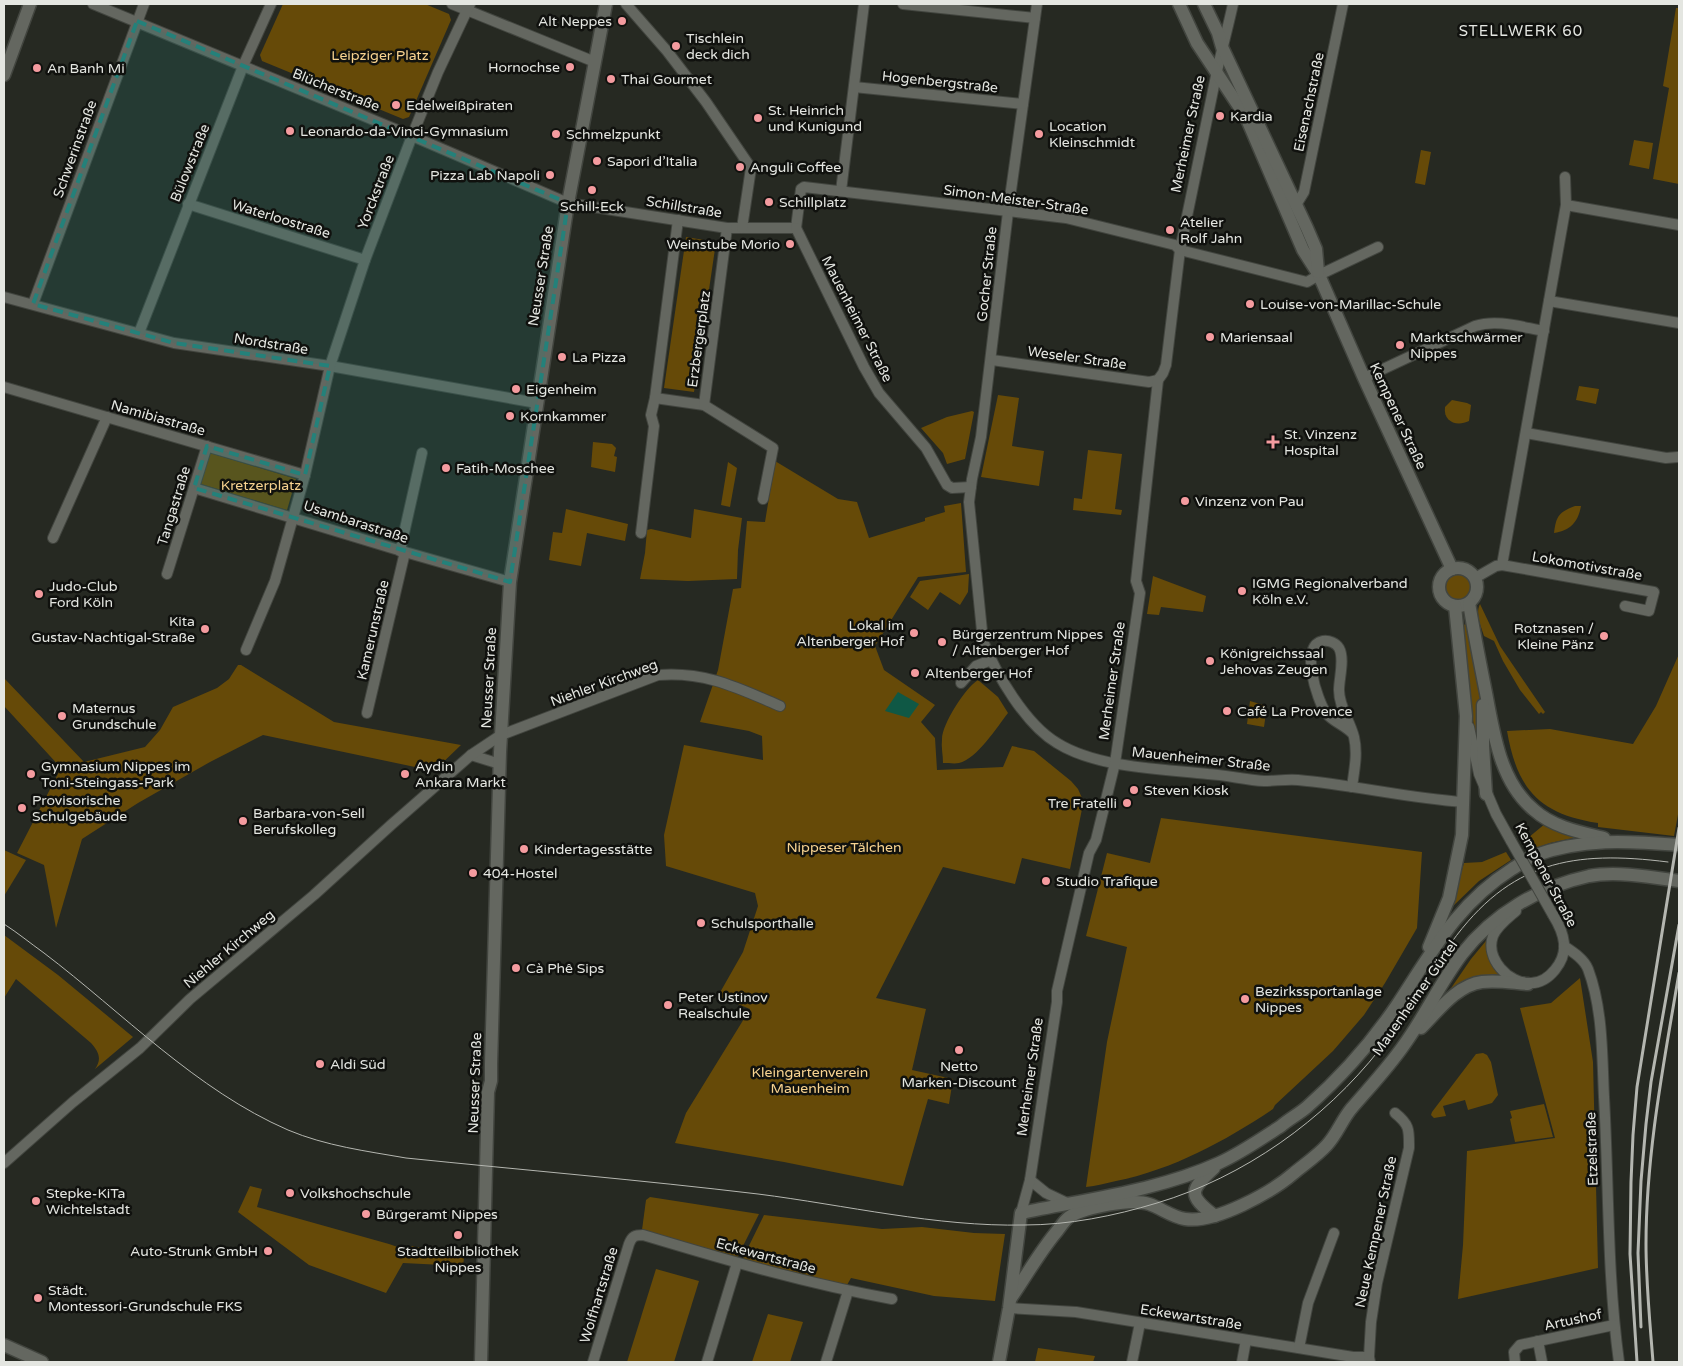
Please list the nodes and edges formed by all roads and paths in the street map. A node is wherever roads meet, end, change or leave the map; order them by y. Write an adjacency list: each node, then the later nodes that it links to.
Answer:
1 (30, 4): 22 (main road)
2 (93, 4): 17 (street, Blücherstraße)
3 (144, 4): 17 (street, Schwerinstraße)
4 (271, 4): 20 (street, Bülowstraße)
5 (452, 4): 15 (street)
6 (606, 4): 19 (main road, Neusser Straße)
7 (627, 4): 36 (street)
8 (864, 4): 23 (street)
9 (903, 4): 16 (street)
10 (1037, 4): 16 (street, Gocher Straße)
11 (1179, 4): 21 (main road, Kempener Straße)
12 (1204, 4): 18 (main road, Kempener Straße)
13 (1233, 4): 18 (street, Merheimer Straße)
14 (1343, 4): 30 (street, Eisenachstraße)
15 (468, 7): 19 (street); 25 (street, Yorckstraße)
16 (1035, 18): 24 (street, Gocher Straße)
17 (137, 22): 20 (street, Blücherstraße); 44 (street, Schwerinstraße)
18 (1222, 48): 21 (street, Merheimer Straße); 30 (main road, Kempener Straße)
19 (596, 62): 28 (main road, Neusser Straße)
20 (243, 66): 25 (street, Blücherstraße); 29 (street, Bülowstraße)
21 (1217, 71): 39 (street, Merheimer Straße); 41 (main road, Kempener Straße)
22 (4, 76)
23 (854, 87): 24 (street, Hogenbergstraße); 27 (street)
24 (1023, 104): 32 (street, Gocher Straße)
25 (412, 136): 28 (street, Blücherstraße); 40 (street, Yorckstraße)
26 (1565, 178): 31 (street)
27 (841, 191): 32 (street, Simon-Meister-Straße); 37 (street, Simon-Meister-Straße)
28 (568, 203): 33 (street, Schillstraße); 54 (main road, Neusser Straße)
29 (188, 204): 40 (street, Waterloostraße); 47 (street, Bülowstraße)
30 (1296, 205): 41 (main road, Kempener Straße)
31 (1566, 206): 34 (street); 43 (street)
32 (1008, 212): 39 (street, Simon-Meister-Straße); 48 (street, Gocher Straße)
33 (678, 220): 35 (street, Schillstraße); 53 (street)
34 (1679, 226)
35 (727, 228): 36 (street, Schillstraße); 55 (street, Erzbergerplatz)
36 (742, 228): 37 (street, Schillstraße)
37 (796, 228): 62 (street, Mauenheimer Straße)
38 (1378, 247): 41 (street, Simon-Meister-Straße)
39 (1180, 250): 41 (street, Simon-Meister-Straße); 51 (street, Merheimer Straße)
40 (365, 260): 49 (street, Yorckstraße)
41 (1319, 275): 50 (main road, Kempener Straße)
42 (4, 296): 44 (street, Nordstraße)
43 (1549, 301): 45 (street); 46 (street)
44 (33, 304): 47 (street, Nordstraße)
45 (1679, 323)
46 (1544, 331): 50 (street); 57 (street)
47 (139, 333): 49 (street, Nordstraße)
48 (992, 360): 51 (street, Weseler Straße); 62 (street, Gocher Straße)
49 (330, 366): 54 (street, Nordstraße); 61 (street, Yorckstraße)
50 (1364, 378): 70 (main road, Kempener Straße)
51 (1158, 380): 87 (street, Merheimer Straße)
52 (4, 388): 56 (street, Namibiastraße)
53 (655, 398): 55 (street, Erzbergerplatz); 66 (street)
54 (537, 403): 73 (main road, Neusser Straße)
55 (704, 406): 64 (street)
56 (107, 417): 58 (street, Namibiastraße); 67 (street)
57 (1526, 433): 60 (street); 69 (street)
58 (206, 446): 61 (street, Namibiastraße); 63 (street, Tangastraße)
59 (422, 453): 68 (street, Kamerunstraße)
60 (1678, 457)
61 (305, 475): 65 (street, Yorckstraße)
62 (971, 487): 78 (street, Mauenheimer Straße)
63 (194, 488): 65 (street, Usambarastraße); 71 (street, Tangastraße)
64 (763, 500)
65 (294, 517): 68 (street, Usambarastraße); 77 (street, Yorckstraße)
66 (641, 533)
67 (53, 538)
68 (402, 552): 73 (street, Usambarastraße); 82 (street, Kamerunstraße)
69 (1502, 565): 72 (street); 76 (street, Lokomotivstraße)
70 (1452, 569): 72 (main road); 75 (main road)
71 (167, 574)
72 (1475, 578): 74 (main road, Kempener Straße)
73 (510, 582): 85 (main road, Neusser Straße)
74 (1469, 603): 75 (main road); 79 (main road, Kempener Straße)
75 (1455, 606): 83 (main road, Kempener Straße)
76 (1625, 606)
77 (246, 650)
78 (990, 660): 80 (street); 87 (street, Mauenheimer Straße)
79 (1480, 662): 90 (main road, Kempener Straße); 92 (main road, Kempener Straße)
80 (961, 683)
81 (780, 706): 85 (street, Niehler Kirchweg)
82 (367, 713)
83 (1466, 716): 90 (street, Kempener Straße); 91 (main road, Kempener Straße)
84 (1353, 734): 84 (street); 89 (street)
85 (501, 735): 86 (street, Niehler Kirchweg); 88 (main road, Neusser Straße)
86 (471, 755): 88 (street); 101 (street, Niehler Kirchweg)
87 (1115, 763): 89 (street, Mauenheimer Straße); 103 (street, Merheimer Straße)
88 (500, 764): 121 (main road, Neusser Straße)
89 (1352, 787): 91 (street, Mauenheimer Straße)
90 (1486, 794): 96 (street, Kempener Straße, bridge)
91 (1463, 802): 97 (main road, Kempener Straße)
92 (1616, 841): 93 (main road, Mauenheimer Gürtel); 97 (main road, Mauenheimer Gürtel)
93 (1679, 845)
94 (1679, 880): 95 (main road, Mauenheimer Gürtel)
95 (1532, 897): 98 (street, Kempener Straße); 99 (main road, Mauenheimer Gürtel)
96 (1564, 946): 98 (street, Kempener Straße); 114 (street, Etzelstraße)
97 (1423, 963): 102 (main road, Mauenheimer Gürtel)
98 (1528, 984): 99 (main road, Kempener Straße)
99 (1404, 1046): 106 (main road, Mauenheimer Gürtel)
100 (1396, 1113): 119 (street, Neue Kempener Straße)
101 (4, 1163)
102 (1220, 1163): 104 (main road, Mauenheimer Gürtel); 106 (main road, Mauenheimer Gürtel)
103 (1030, 1180): 104 (street); 105 (street, Merheimer Straße)
104 (1067, 1203): 105 (main road, Mauenheimer Gürtel)
105 (1021, 1213): 112 (main road, Merheimer Straße)
106 (1215, 1216): 112 (main road, Mauenheimer Gürtel)
107 (1334, 1234): 118 (street)
108 (634, 1236): 109 (street, Eckewartstraße); 122 (street, Wolfhartstraße)
109 (736, 1263): 110 (street, Eckewartstraße); 123 (street)
110 (848, 1291): 111 (street, Eckewartstraße); 124 (street)
111 (892, 1300)
112 (1009, 1304): 113 (street, Eckewartstraße); 125 (main road, Merheimer Straße)
113 (1140, 1323): 115 (street, Eckewartstraße); 126 (street)
114 (1614, 1325): 116 (street, Artushof); 130 (street, Etzelstraße)
115 (1246, 1340): 118 (street, Eckewartstraße); 127 (street)
116 (1538, 1341): 128 (street, Artushof); 129 (street, Artushof)
117 (4, 1345): 120 (main road)
118 (1299, 1348): 119 (street, Eckewartstraße)
119 (1369, 1360)
120 (42, 1362)
121 (481, 1362)
122 (592, 1362)
123 (707, 1362)
124 (826, 1362)
125 (999, 1362)
126 (1132, 1362)
127 (1242, 1362)
128 (1515, 1362)
129 (1542, 1362)
130 (1619, 1362)

